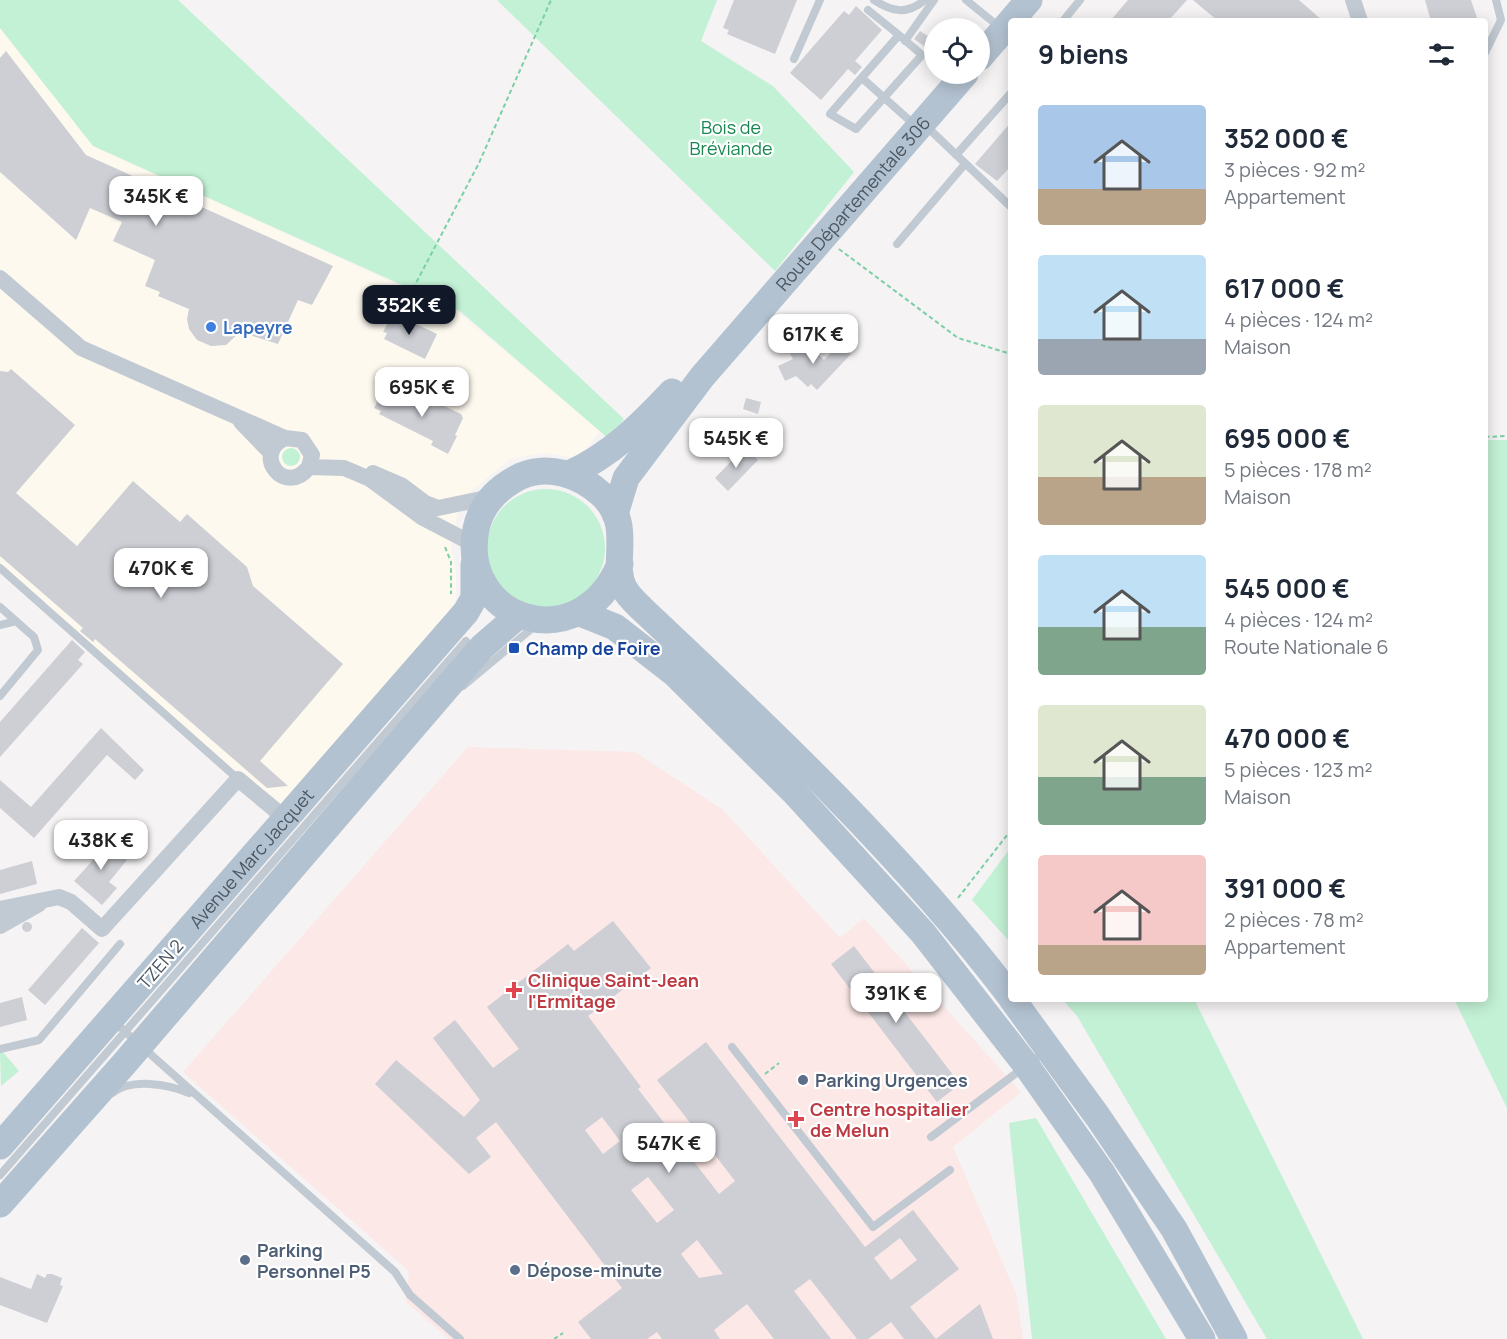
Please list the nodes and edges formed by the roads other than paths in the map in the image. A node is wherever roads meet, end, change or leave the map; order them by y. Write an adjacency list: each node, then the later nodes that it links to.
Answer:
1 (820, 0): 21 (lane)
2 (874, 0): 3 (lane)
3 (925, 0)
4 (934, 0): 18 (lane)
5 (966, 0): 12 (lane)
6 (1010, 0): 16 (main road)
7 (1029, 0): 13 (main road)
8 (1080, 0): 14 (lane)
9 (1353, 0): 15 (street)
10 (1496, 0): 20 (lane)
11 (868, 10): 18 (lane)
12 (979, 18)
13 (1014, 18)
14 (1065, 18)
15 (1359, 18)
16 (990, 23)
17 (1008, 24): 19 (main road)
18 (902, 38): 22 (lane); 26 (lane)
19 (990, 45)
20 (1488, 47)
21 (794, 59)
22 (862, 78): 26 (lane); 26 (lane)
23 (939, 84): 27 (main road, Route Départementale 306)
24 (954, 84): 27 (main road, Route Départementale 306)
25 (1008, 96): 28 (lane)
26 (883, 97): 27 (lane)
27 (915, 121): 28 (lane); 34 (main road, Route Départementale 306); 34 (main road, Route Départementale 306)
28 (956, 155): 29 (lane)
29 (965, 164): 30 (lane); 31 (lane)
30 (1008, 204)
31 (897, 244)
32 (0, 278): 33 (street)
33 (223, 410): 35 (street); 37 (street)
34 (666, 410): 39 (main road); 41 (main road)
35 (285, 438): 36 (street); 37 (street)
36 (306, 443): 38 (street); 40 (street)
37 (271, 453): 38 (street)
38 (309, 467): 42 (street)
39 (569, 474): 40 (main road); 41 (main road)
40 (491, 497): 42 (main road)
41 (615, 514): 43 (main road)
42 (473, 551): 47 (main road); 55 (main road, Avenue Marc Jacquet)
43 (620, 564): 46 (main road); 60 (main road)
44 (0, 568): 54 (lane)
45 (0, 607): 48 (lane)
46 (580, 613): 47 (main road); 67 (main road)
47 (531, 617): 63 (main road, Avenue Marc Jacquet)
48 (16, 621): 49 (lane); 51 (lane)
49 (0, 626)
50 (466, 641): 73 (lane, TZEN 2)
51 (13, 679): 52 (lane); 53 (lane)
52 (0, 683)
53 (0, 696)
54 (238, 780): 55 (street); 56 (street)
55 (285, 818): 62 (main road, Avenue Marc Jacquet)
56 (45, 900): 57 (street); 58 (street)
57 (0, 909)
58 (0, 926)
59 (120, 944): 66 (lane)
60 (1008, 993)
61 (1015, 1002): 65 (main road)
62 (110, 1018): 63 (lane); 71 (main road, Avenue Marc Jacquet)
63 (140, 1045): 68 (lane); 69 (main road, Avenue Marc Jacquet)
64 (732, 1047): 72 (lane)
65 (1050, 1048): 67 (lane); 75 (main road)
66 (0, 1049)
67 (1026, 1065): 70 (lane); 77 (main road)
68 (195, 1095): 69 (lane, Avenue Marc Jacquet); 76 (lane)
69 (90, 1102): 74 (main road, Avenue Marc Jacquet)
70 (931, 1137)
71 (0, 1146)
72 (951, 1170)
73 (0, 1175)
74 (0, 1204)
75 (1183, 1245): 78 (main road); 79 (main road)
76 (460, 1339)
77 (1202, 1339)
78 (1234, 1339)
79 (1247, 1339)

